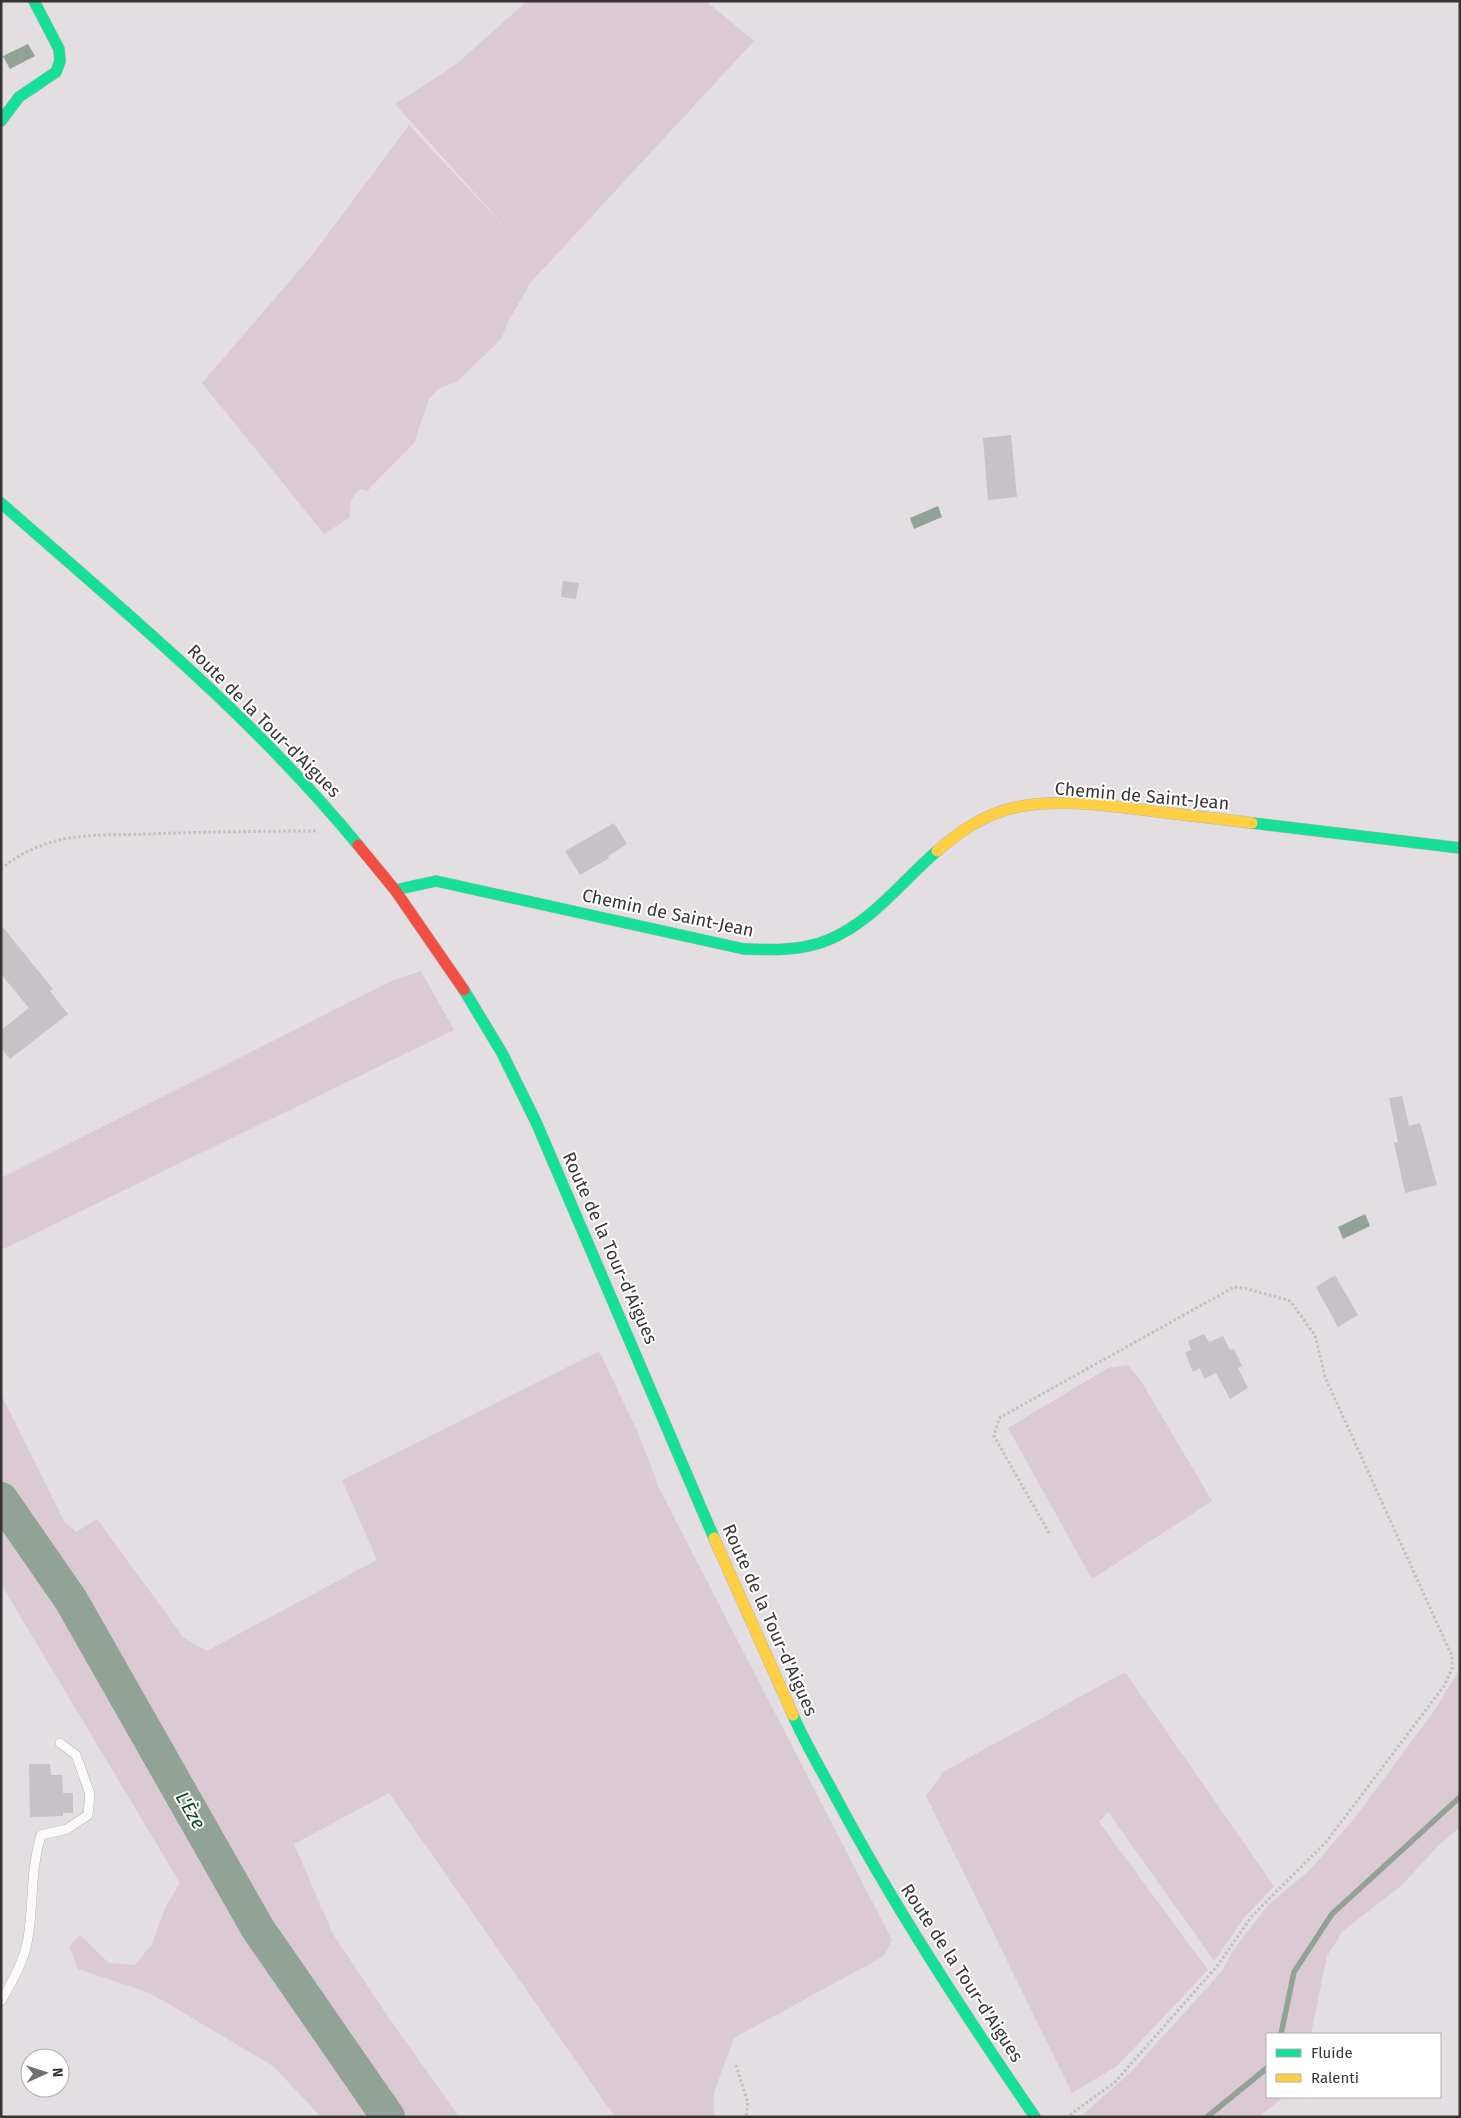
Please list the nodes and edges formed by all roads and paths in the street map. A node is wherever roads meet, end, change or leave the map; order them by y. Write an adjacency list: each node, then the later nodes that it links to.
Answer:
1 (34, 1): 2 (main road)
2 (1, 121)
3 (1, 503): 4 (main road, Route de la Tour-d'Aigues)
4 (347, 831): 6 (path); 7 (main road, Route de la Tour-d'Aigues)
5 (1460, 848): 7 (main road, Chemin de Saint-Jean)
6 (1, 869)
7 (396, 890): 13 (main road, Route de la Tour-d'Aigues)
8 (1049, 1533): 14 (path)
9 (60, 1743): 10 (lane)
10 (1, 2001)
11 (736, 2065): 12 (path)
12 (746, 2117)
13 (1035, 2117)
14 (1067, 2117)

